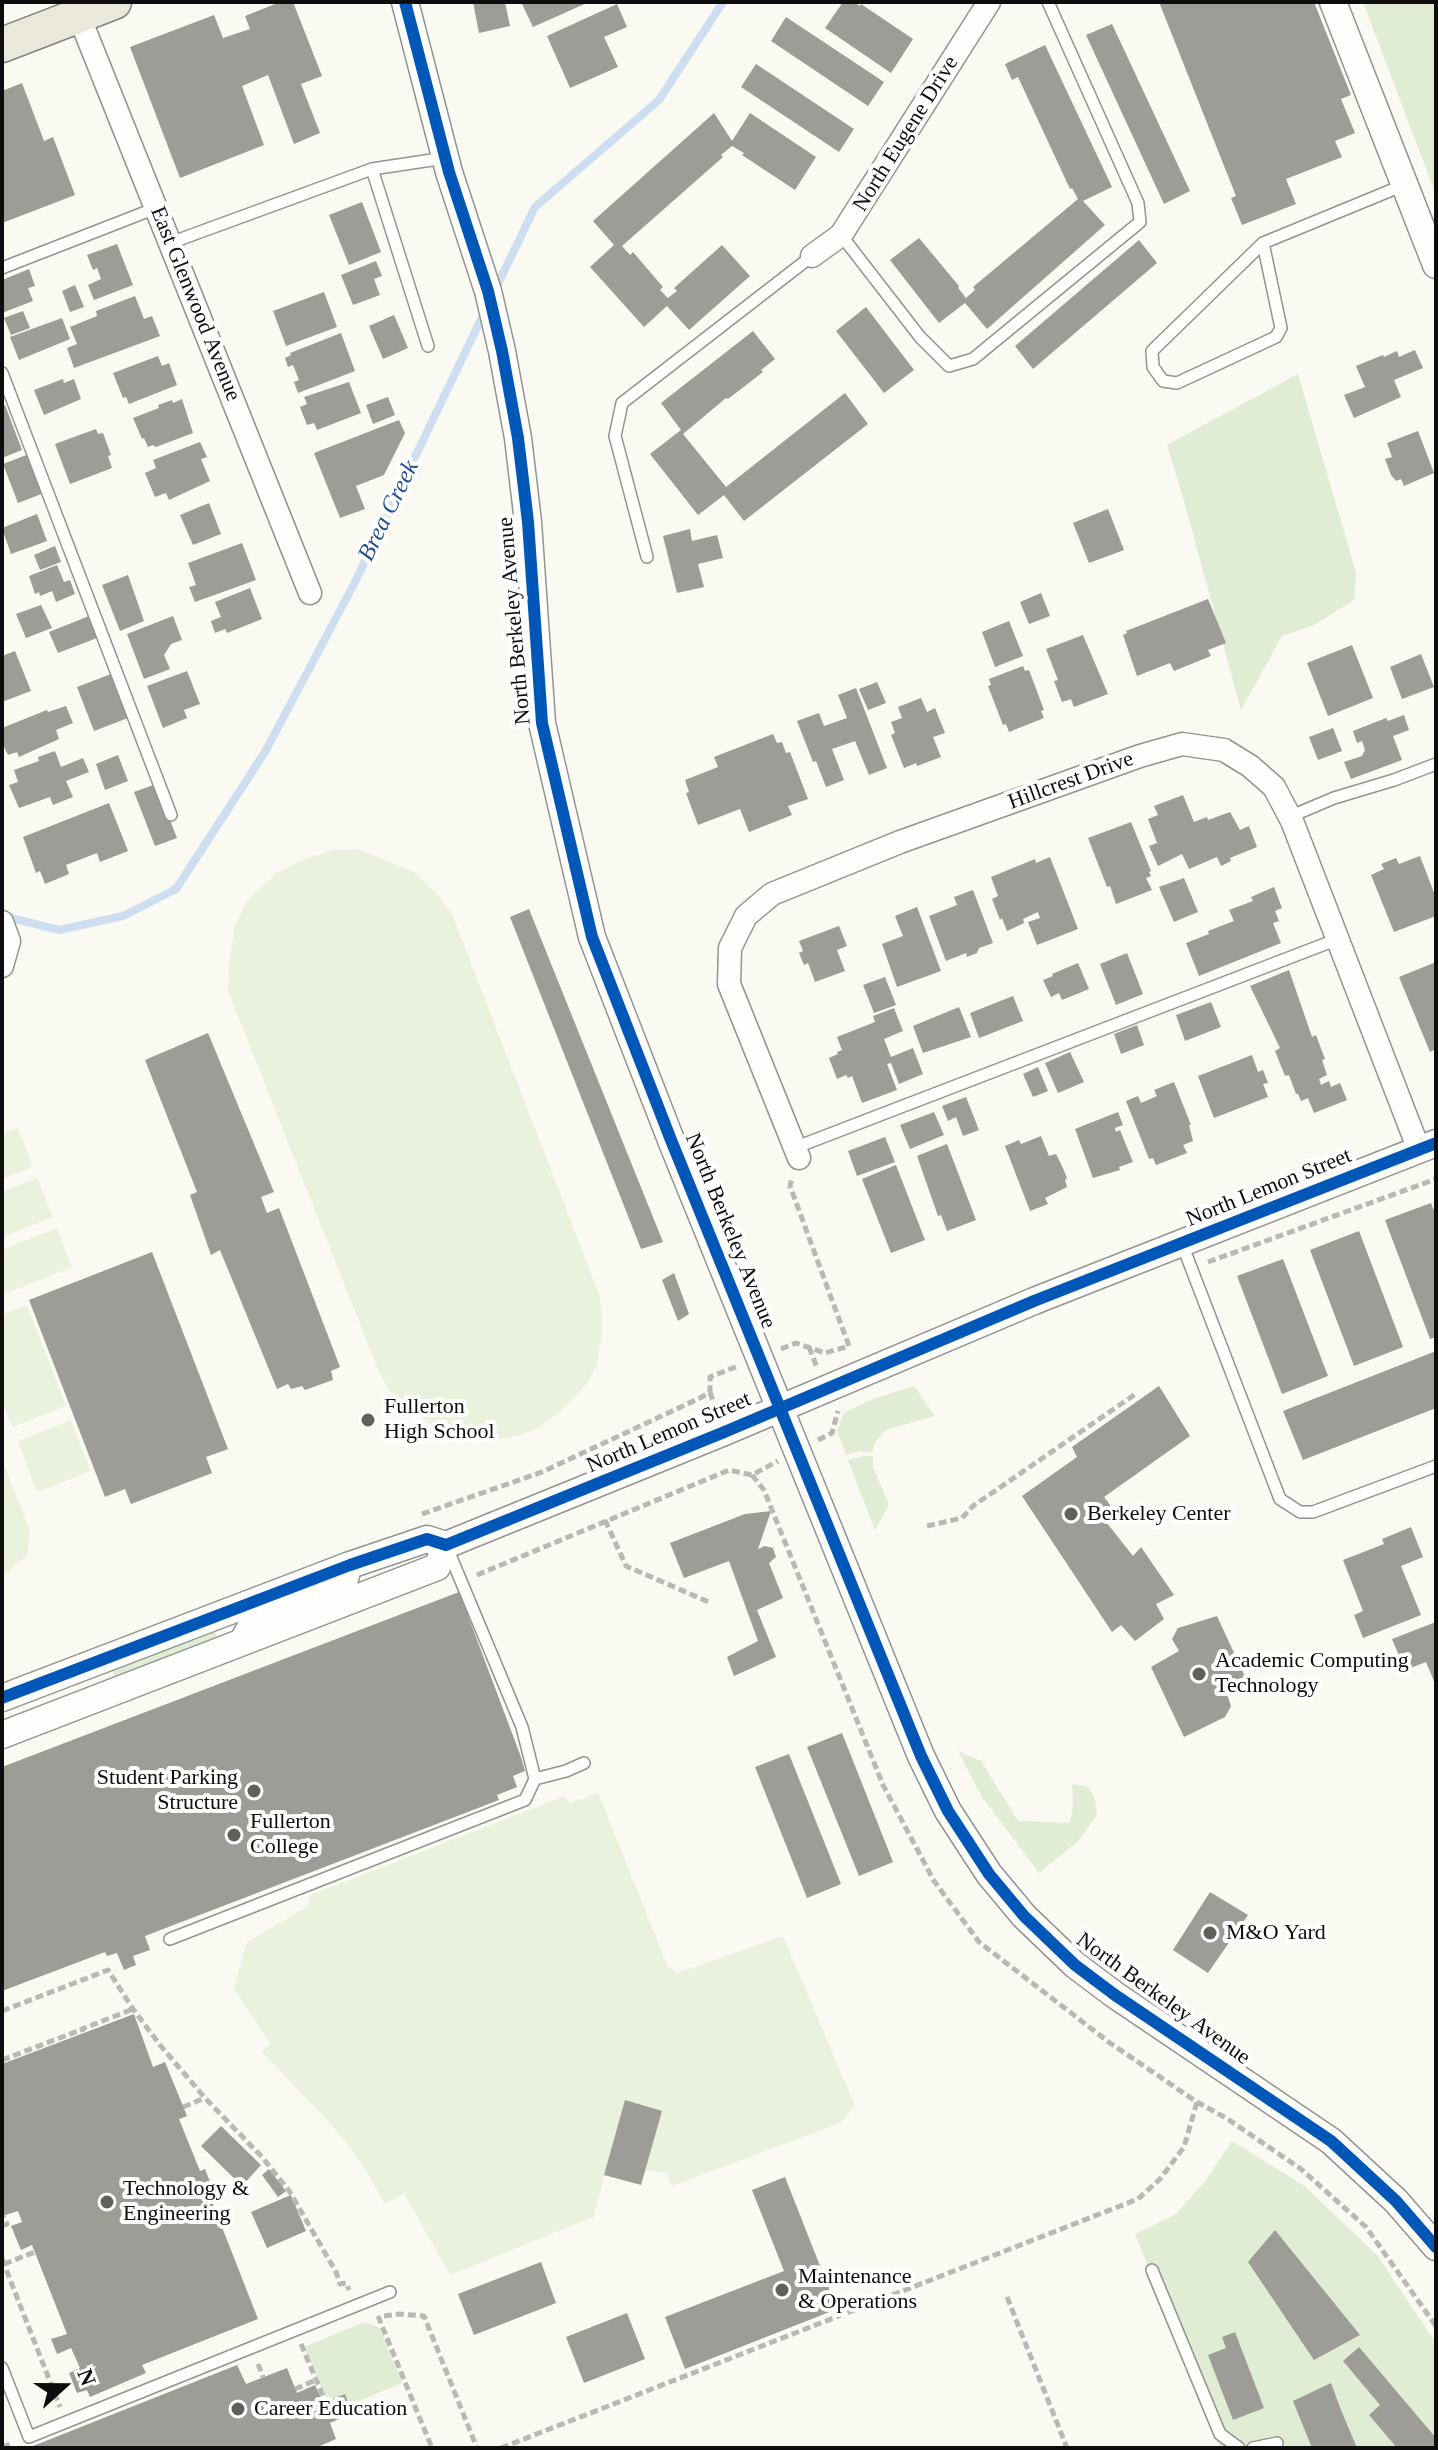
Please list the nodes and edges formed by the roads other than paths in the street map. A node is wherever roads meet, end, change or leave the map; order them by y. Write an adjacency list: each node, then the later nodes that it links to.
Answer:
1 (114, 2): 6 (main road)
2 (405, 2): 8 (street, North Berkeley Avenue)
3 (989, 2): 12 (street, North Eugene Drive)
4 (1048, 2): 12 (lane)
5 (1333, 2): 10 (street)
6 (79, 16): 7 (main road); 11 (street, East Glenwood Avenue)
7 (2, 45)
8 (446, 158): 9 (lane); 31 (street, North Berkeley Avenue)
9 (372, 169): 13 (lane); 18 (lane)
10 (1404, 184): 14 (lane); 16 (street)
11 (156, 208): 13 (street, East Glenwood Avenue); 17 (lane)
12 (841, 235): 15 (street, North Eugene Drive)
13 (170, 243): 21 (street, East Glenwood Avenue)
14 (1263, 243): 14 (lane)
15 (812, 256): 20 (lane)
16 (1436, 265)
17 (2, 268)
18 (428, 346)
19 (2, 373): 23 (lane)
20 (647, 557)
21 (310, 593)
22 (1436, 764): 24 (lane)
23 (171, 815)
24 (1289, 817): 26 (street, Hillcrest Drive); 29 (street, Hillcrest Drive)
25 (5, 931): 27 (street)
26 (1338, 939): 28 (street, Hillcrest Drive); 29 (lane)
27 (2, 965)
28 (1427, 1146): 30 (street, North Lemon Street)
29 (796, 1153)
30 (1186, 1256): 31 (street, North Lemon Street); 32 (lane)
31 (781, 1408): 33 (street, North Lemon Street); 41 (street, North Berkeley Avenue)
32 (1436, 1466)
33 (446, 1545): 34 (street, North Lemon Street); 35 (street, North Lemon Street); 39 (lane)
34 (350, 1565): 35 (lane); 36 (street, North Lemon Street)
35 (230, 1647): 37 (street, North Lemon Street)
36 (2, 1698)
37 (2, 1735)
38 (584, 1763): 39 (lane)
39 (535, 1779): 40 (lane)
40 (170, 1939)
41 (1436, 2247)
42 (1152, 2270): 46 (lane)
43 (390, 2292): 44 (lane)
44 (2, 2368)
45 (1277, 2443): 47 (lane)
46 (1239, 2448)
47 (1253, 2448)

